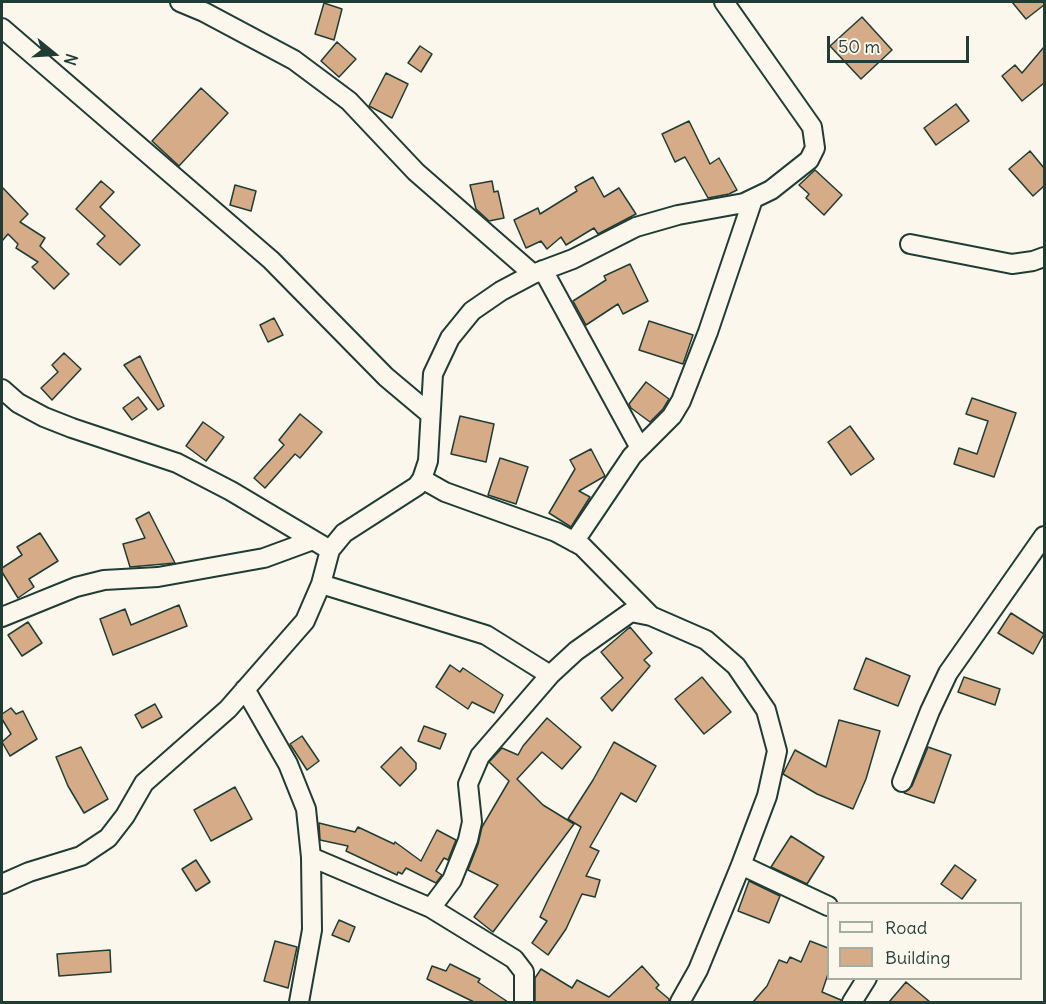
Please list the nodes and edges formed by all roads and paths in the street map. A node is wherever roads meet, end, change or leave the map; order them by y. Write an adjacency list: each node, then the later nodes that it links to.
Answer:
1 (180, 2): 3 (street)
2 (724, 2): 5 (street)
3 (207, 7): 8 (street)
4 (2, 28): 10 (street)
5 (753, 199): 8 (street); 11 (street)
6 (910, 244): 7 (street)
7 (1044, 257)
8 (538, 272): 10 (street); 11 (street)
9 (2, 389): 14 (street)
10 (430, 414): 12 (street)
11 (640, 448): 15 (street)
12 (422, 479): 15 (street); 16 (street)
13 (1044, 536): 22 (street)
14 (313, 540): 16 (street); 18 (street)
15 (574, 542): 19 (street)
16 (330, 550): 17 (street)
17 (321, 584): 20 (street); 21 (street)
18 (2, 616)
19 (651, 616): 20 (street); 24 (street)
20 (550, 675): 27 (street)
21 (245, 689): 23 (street); 25 (street)
22 (902, 782)
23 (311, 857): 27 (street); 29 (street)
24 (741, 865): 26 (street); 31 (street)
25 (2, 884)
26 (827, 906)
27 (431, 908): 30 (street)
28 (866, 980): 32 (street)
29 (299, 1002)
30 (524, 1002)
31 (680, 1002)
32 (852, 1002)

